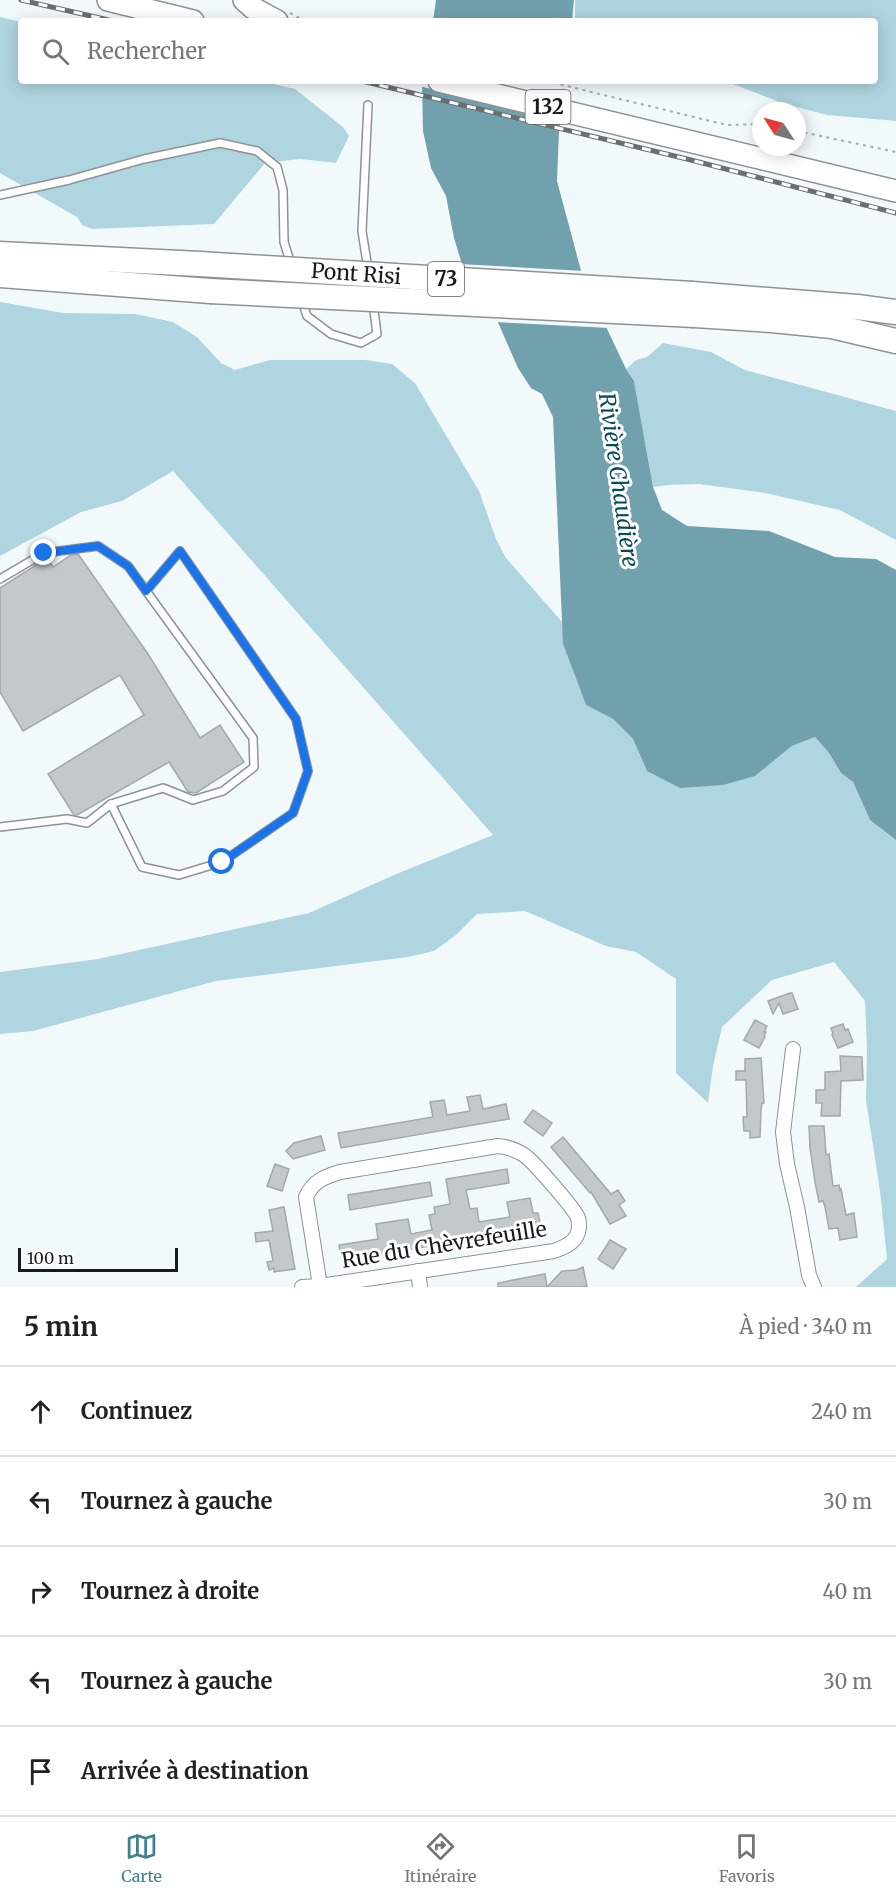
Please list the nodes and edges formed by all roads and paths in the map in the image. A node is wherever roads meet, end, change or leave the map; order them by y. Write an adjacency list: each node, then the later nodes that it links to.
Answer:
1 (108, 0): 3 (main road)
2 (244, 0): 4 (main road)
3 (181, 18)
4 (272, 18)
5 (455, 84): 9 (main road, 132)
6 (514, 84): 9 (main road, 132)
7 (554, 84): 9 (path)
8 (368, 105): 17 (lane)
9 (661, 122): 10 (path); 12 (main road, 132); 16 (main road, 132)
10 (752, 124)
11 (806, 133): 13 (path)
12 (752, 142)
13 (896, 152)
14 (806, 155): 15 (main road)
15 (896, 176)
16 (896, 191)
17 (0, 195)
18 (0, 254): 20 (highway, Pont Risi / 73, bridge)
19 (0, 275): 20 (highway, Pont Risi / 73, bridge)
20 (693, 305): 21 (highway, 73); 22 (highway, 73)
21 (896, 312)
22 (896, 341)
23 (0, 579): 24 (lane)
24 (146, 591): 25 (lane); 25 (lane)
25 (111, 804): 26 (lane)
26 (1, 824)
27 (793, 1050): 32 (street)
28 (418, 1271): 29 (street, Rue du Chèvrefeuille); 29 (street, Rue du Chèvrefeuille); 31 (street)
29 (320, 1286): 30 (street, Rue du Chèvrefeuille)
30 (302, 1287)
31 (420, 1287)
32 (814, 1287)

